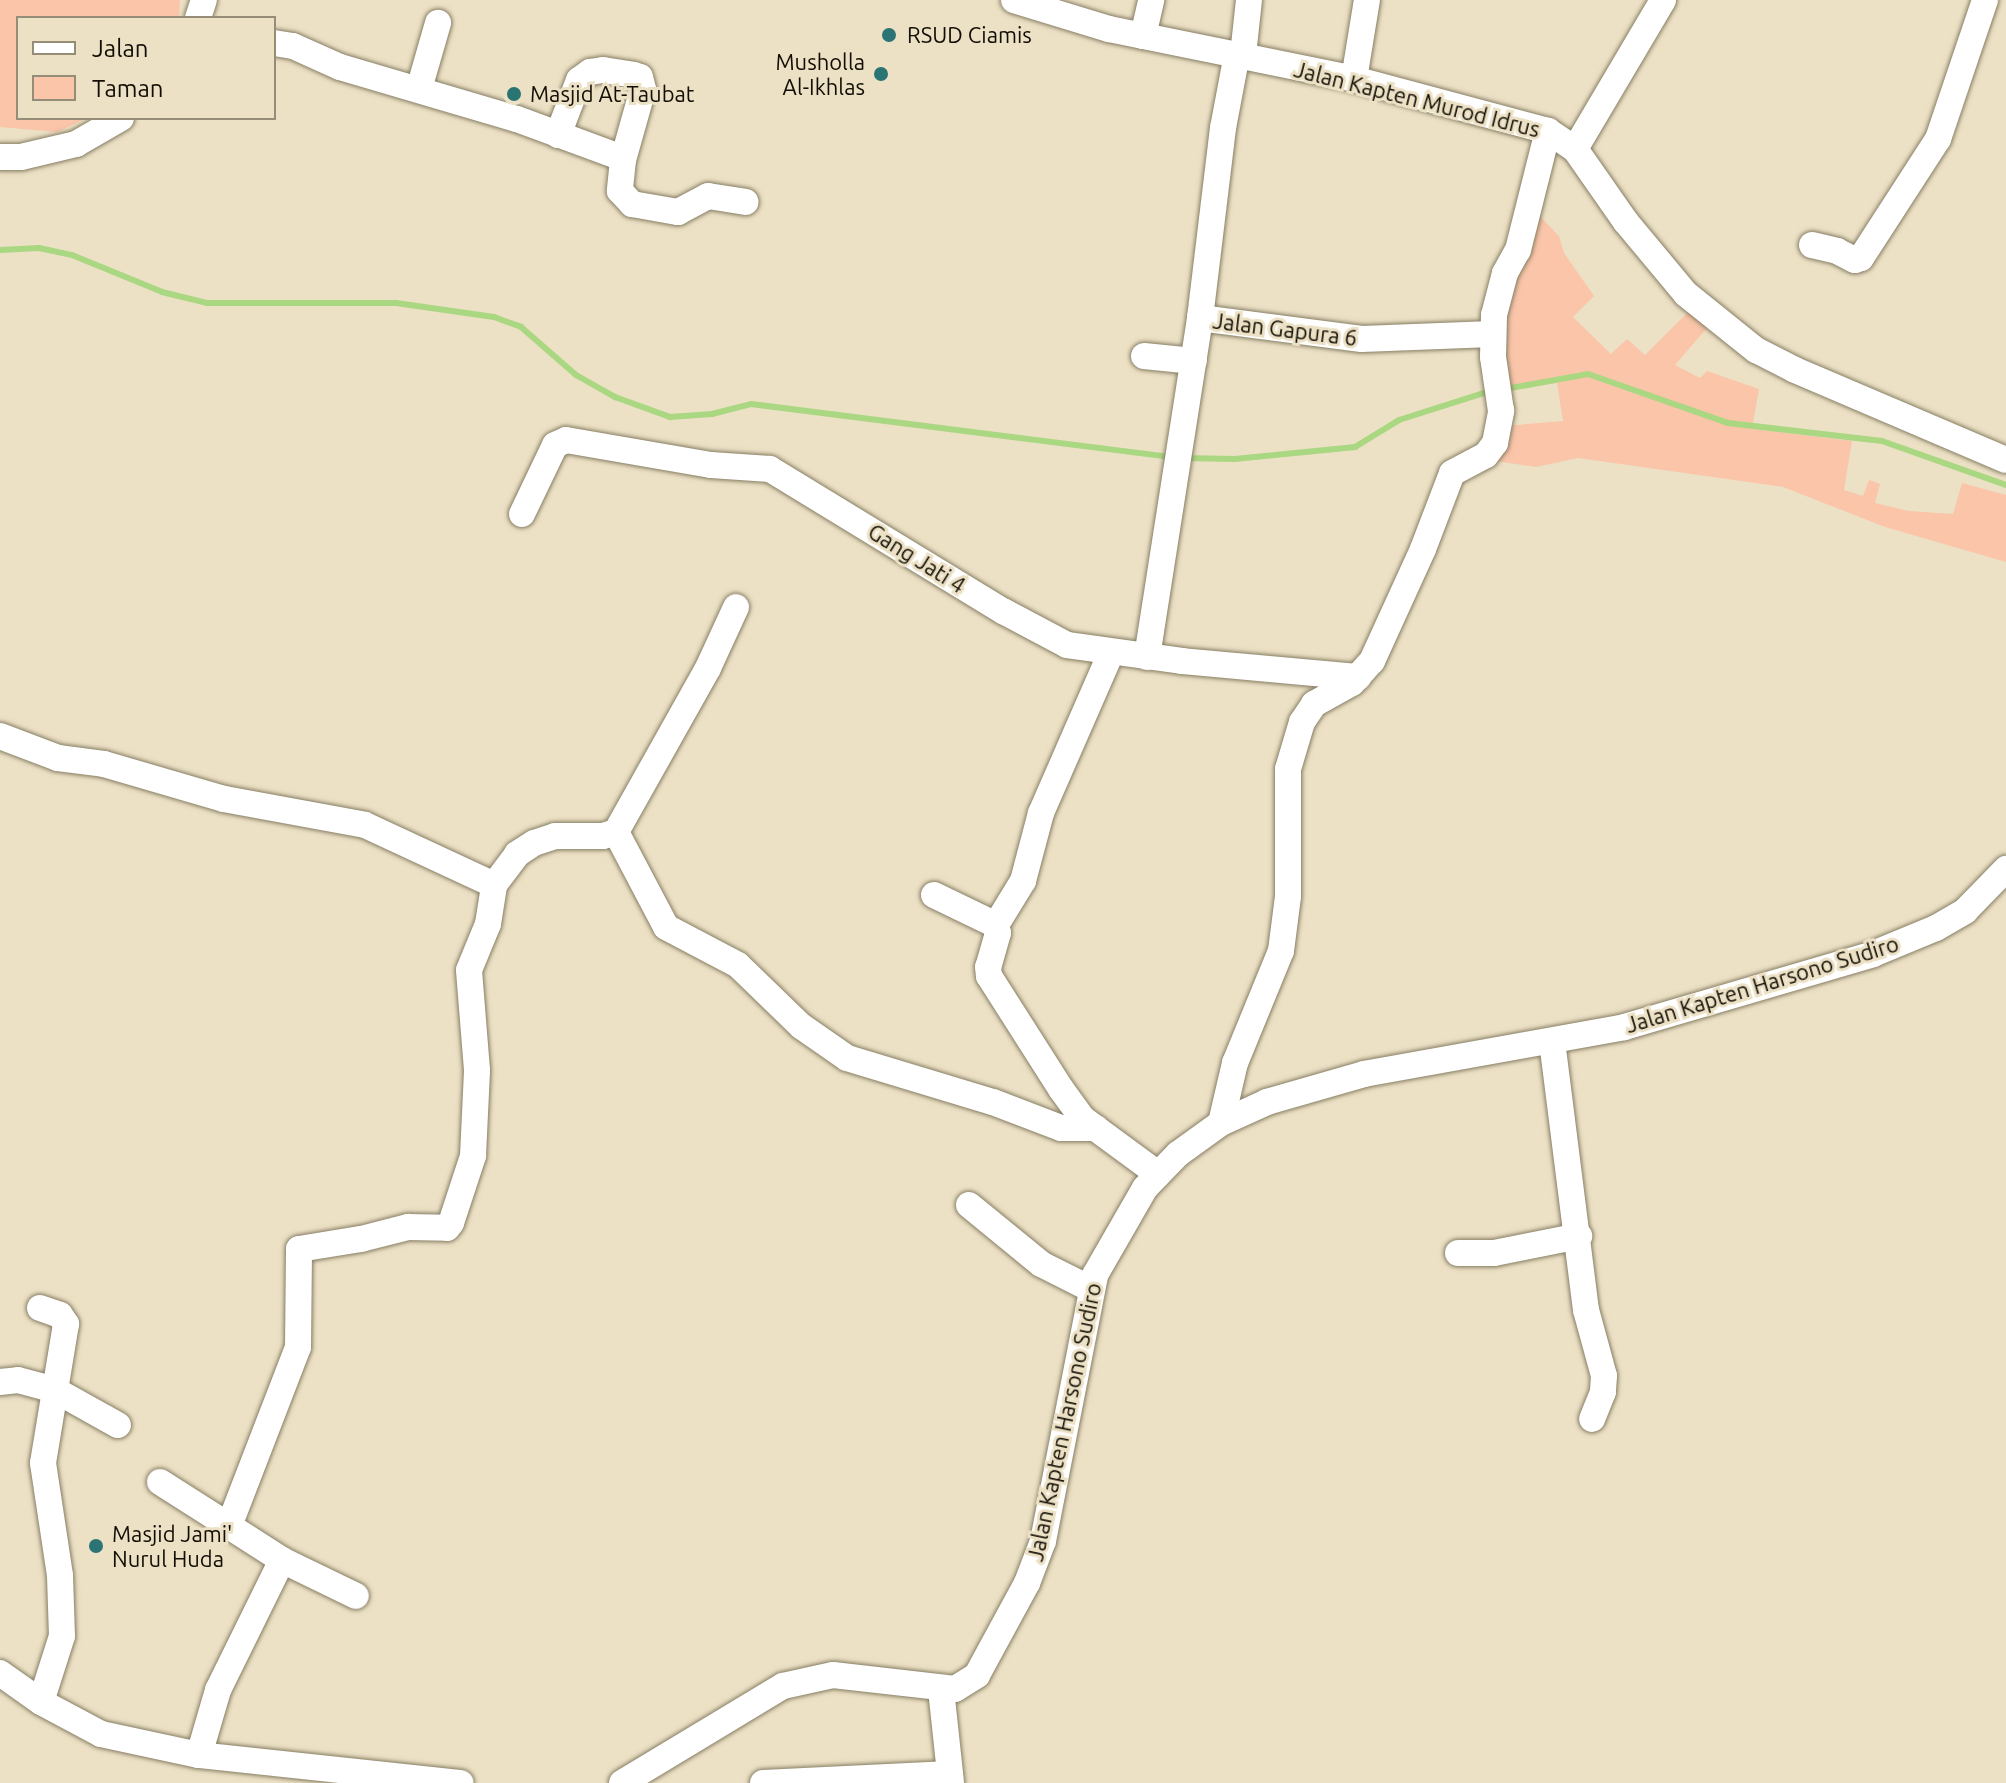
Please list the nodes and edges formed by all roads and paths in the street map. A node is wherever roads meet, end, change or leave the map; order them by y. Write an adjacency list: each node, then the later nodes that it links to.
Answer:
1 (1014, 0): 8 (street, Jalan Kapten Murod Idrus)
2 (1151, 0): 8 (street)
3 (1249, 0): 10 (street, Jalan Gapura 6)
4 (1367, 0): 11 (street)
5 (1663, 0): 16 (street)
6 (1985, 0): 20 (street)
7 (438, 23): 12 (street)
8 (1143, 36): 10 (street, Jalan Kapten Murod Idrus)
9 (276, 43): 12 (street)
10 (1240, 55): 11 (street, Jalan Kapten Murod Idrus); 21 (street, Jalan Gapura 6)
11 (1354, 79): 14 (street, Jalan Kapten Murod Idrus)
12 (419, 89): 15 (street)
13 (118, 120): 17 (street)
14 (1548, 131): 16 (street, Jalan Kapten Murod Idrus); 22 (street)
15 (558, 135): 18 (street); 18 (street)
16 (1575, 149): 25 (street, Jalan Kapten Murod Idrus)
17 (0, 157)
18 (623, 160): 19 (street)
19 (746, 202)
20 (1812, 245)
21 (1200, 318): 22 (street, Jalan Gapura 6); 24 (street)
22 (1492, 334): 30 (street)
23 (1144, 356): 24 (street)
24 (1194, 361): 29 (street)
25 (2006, 460)
26 (522, 514): 28 (street, Gang Jati 4)
27 (736, 607): 32 (street)
28 (1111, 653): 29 (street, Gang Jati 4); 36 (street)
29 (1147, 657): 30 (street, Gang Jati 4)
30 (1358, 677): 38 (street)
31 (0, 736): 34 (street)
32 (616, 832): 34 (street); 39 (street)
33 (2006, 869): 37 (street, Jalan Kapten Harsono Sudiro)
34 (494, 885): 51 (street)
35 (934, 895): 36 (street)
36 (996, 925): 39 (street)
37 (1552, 1041): 38 (street, Jalan Kapten Harsono Sudiro); 42 (street)
38 (1221, 1123): 40 (street, Jalan Kapten Harsono Sudiro)
39 (1096, 1128): 40 (street)
40 (1158, 1174): 44 (street, Jalan Kapten Harsono Sudiro)
41 (969, 1205): 44 (street)
42 (1579, 1236): 43 (street); 48 (street)
43 (1458, 1253)
44 (1091, 1289): 55 (street, Jalan Kapten Harsono Sudiro)
45 (40, 1308): 47 (street)
46 (0, 1382): 47 (street)
47 (55, 1390): 49 (street); 56 (street)
48 (1592, 1419)
49 (118, 1425)
50 (160, 1482): 51 (street)
51 (229, 1526): 52 (street)
52 (282, 1560): 53 (street); 57 (street)
53 (356, 1596)
54 (0, 1673): 56 (street)
55 (941, 1689): 58 (street); 60 (street, Jalan Kapten Harsono Sudiro)
56 (41, 1702): 57 (street)
57 (199, 1755): 59 (street)
58 (951, 1778): 61 (street)
59 (461, 1783)
60 (622, 1783)
61 (763, 1783)

